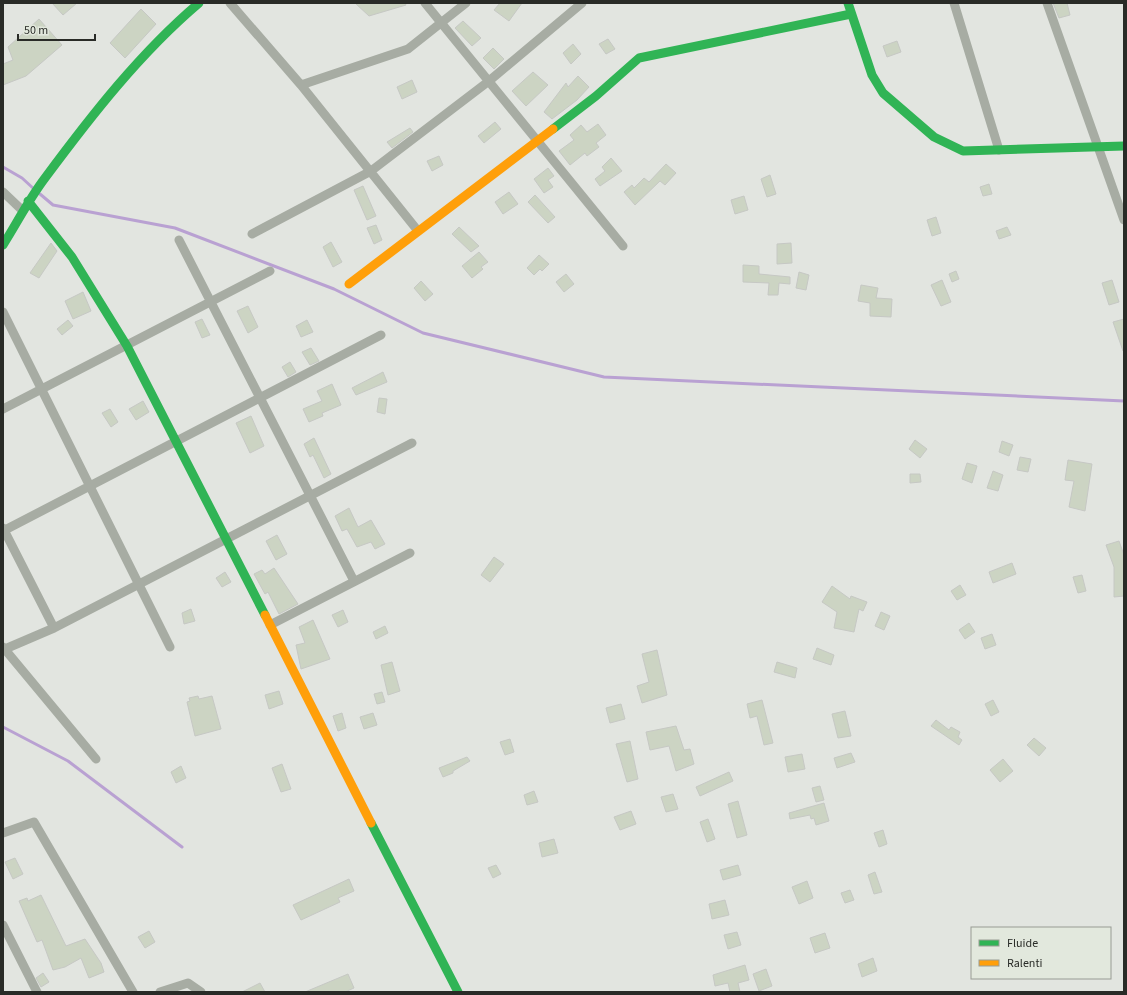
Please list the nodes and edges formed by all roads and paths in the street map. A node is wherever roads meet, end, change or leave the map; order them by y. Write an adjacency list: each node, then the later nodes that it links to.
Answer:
1 (199, 3): 19 (street)
2 (230, 3): 12 (street)
3 (425, 3): 10 (street)
4 (466, 3): 10 (street)
5 (582, 3): 11 (street)
6 (848, 3): 9 (street)
7 (954, 3): 16 (street)
8 (1047, 3): 15 (street)
9 (851, 14): 13 (street); 16 (street)
10 (441, 22): 11 (street); 12 (street)
11 (489, 81): 13 (street); 17 (street)
12 (301, 85): 17 (street)
13 (537, 140): 22 (street); 26 (street)
14 (1124, 146): 15 (street)
15 (1097, 147): 16 (street); 21 (street)
16 (999, 150)
17 (371, 171): 22 (street); 23 (street)
18 (3, 192): 20 (street)
19 (31, 198): 20 (street); 32 (street)
20 (23, 211): 25 (street)
21 (1124, 220)
22 (418, 231): 28 (street)
23 (252, 234)
24 (179, 240): 29 (street)
25 (3, 245)
26 (623, 246)
27 (270, 272): 29 (street)
28 (349, 284)
29 (211, 302): 32 (street); 34 (street)
30 (3, 312): 33 (street)
31 (381, 335): 34 (street)
32 (127, 346): 33 (street); 36 (street)
33 (41, 390): 35 (street); 38 (street)
34 (260, 398): 36 (street); 39 (street)
35 (3, 409)
36 (176, 441): 38 (street); 41 (street)
37 (412, 443): 39 (street)
38 (89, 486): 40 (street); 44 (street)
39 (310, 496): 41 (street); 43 (street)
40 (3, 530): 46 (street)
41 (226, 539): 44 (street); 45 (street)
42 (410, 553): 43 (street)
43 (354, 581): 45 (street)
44 (138, 584): 46 (street); 47 (street)
45 (270, 625): 56 (street)
46 (54, 628): 48 (street)
47 (170, 647)
48 (4, 648): 49 (street)
49 (96, 759)
50 (3, 833): 53 (street)
51 (3, 925): 52 (street)
52 (37, 992)
53 (133, 992)
54 (160, 992): 55 (street)
55 (201, 992)
56 (458, 992)

